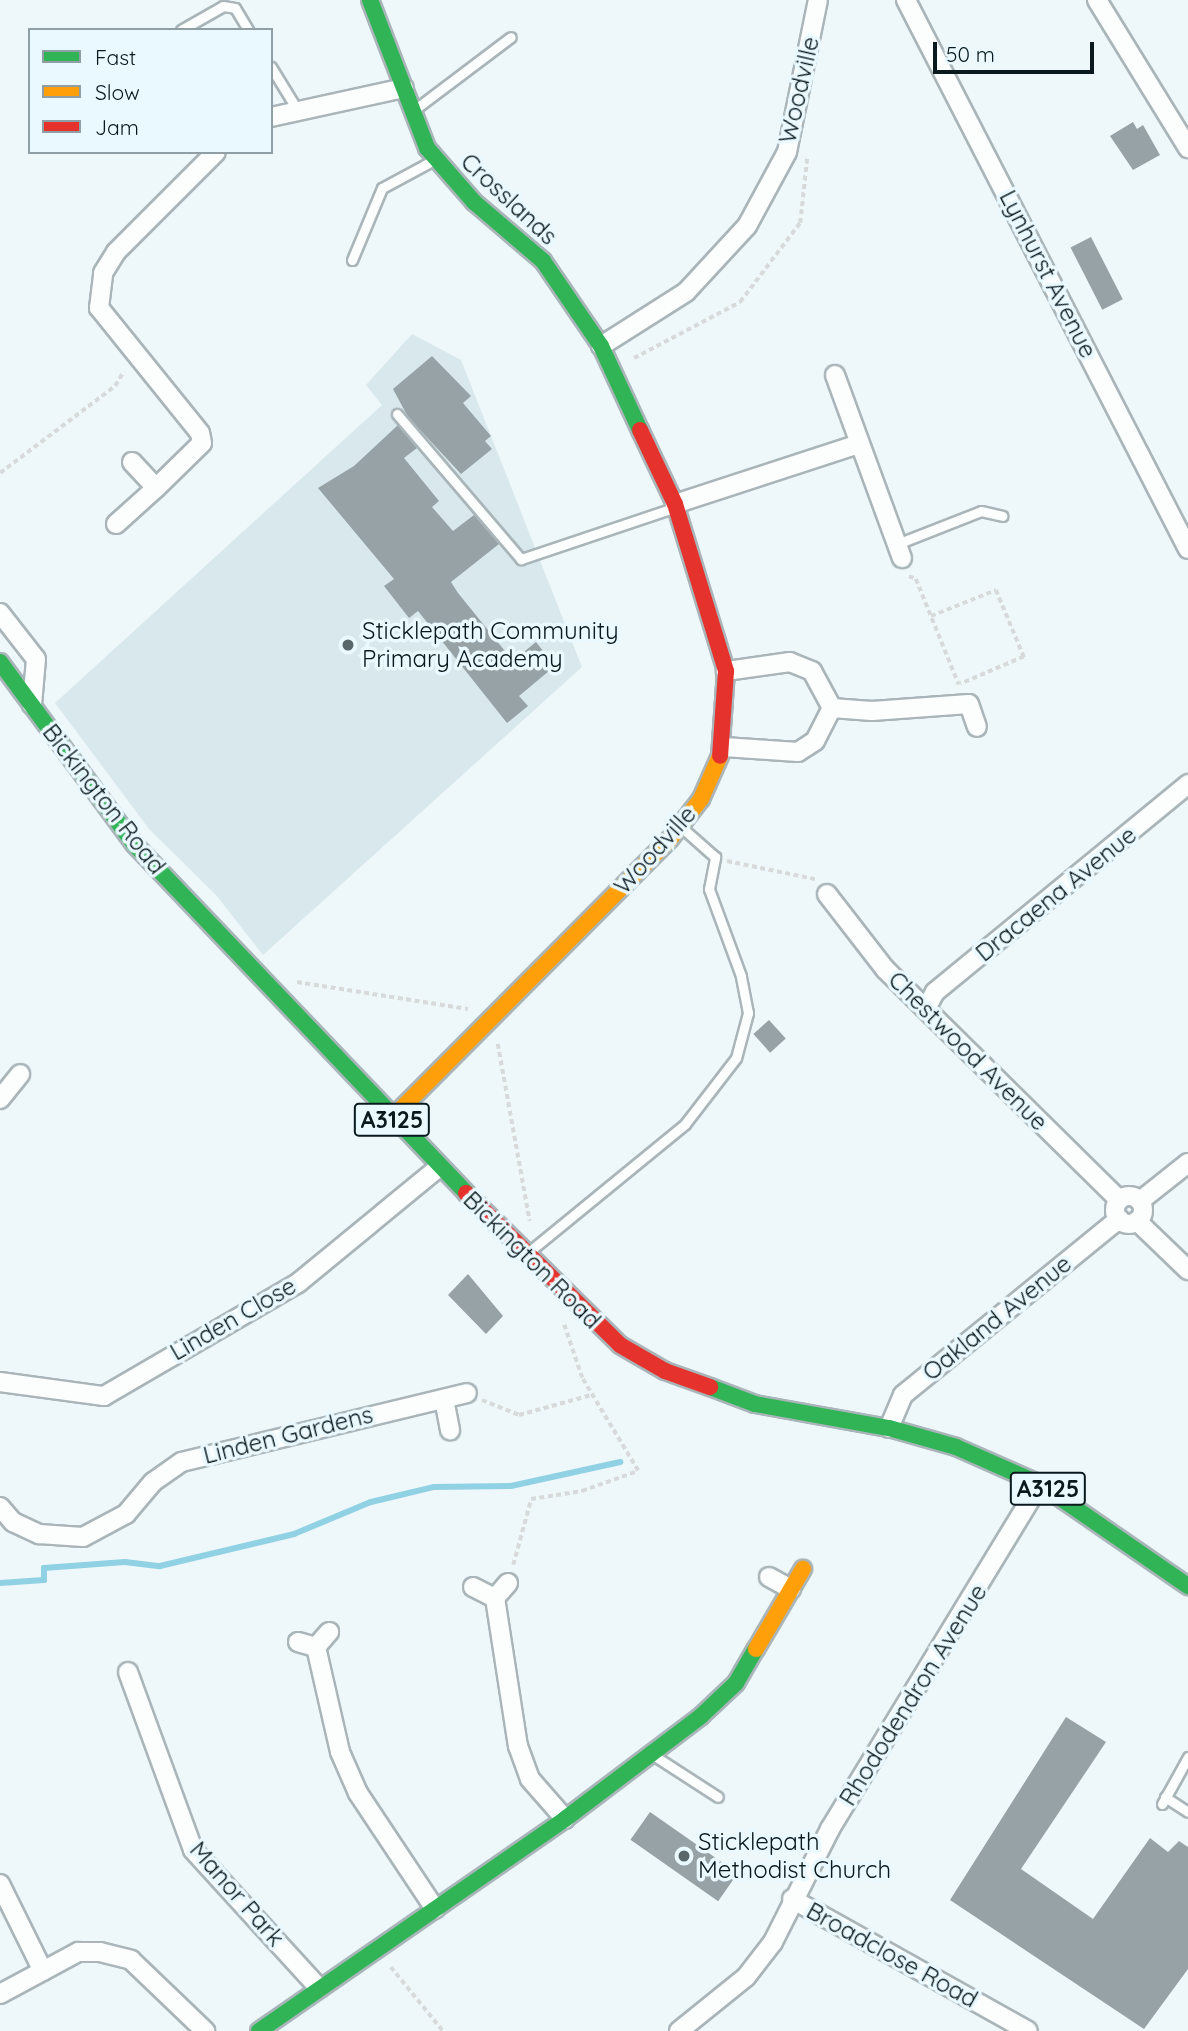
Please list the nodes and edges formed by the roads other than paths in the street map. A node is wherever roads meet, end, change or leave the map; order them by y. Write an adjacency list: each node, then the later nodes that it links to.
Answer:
1 (370, 0): 9 (street, Crosslands)
2 (818, 0): 17 (street, Woodville)
3 (906, 0): 26 (street, Lynhurst Avenue)
4 (1097, 0): 13 (street)
5 (184, 28): 6 (lane)
6 (247, 28)
7 (511, 37): 11 (lane)
8 (273, 70): 10 (lane)
9 (404, 88): 10 (street); 11 (street, Crosslands)
10 (298, 111): 12 (street)
11 (413, 111): 15 (street, Crosslands)
12 (273, 117)
13 (1188, 148)
14 (214, 154): 22 (street)
15 (436, 159): 16 (lane); 17 (street, Crosslands)
16 (352, 260)
17 (601, 346): 23 (street, Woodville)
18 (835, 375): 20 (street)
19 (397, 414): 23 (lane)
20 (859, 444): 23 (street); 27 (street)
21 (132, 462): 22 (street)
22 (156, 488): 25 (street)
23 (675, 505): 30 (street, Woodville)
24 (1002, 516): 27 (lane)
25 (116, 524)
26 (1188, 549)
27 (899, 551)
28 (0, 613): 31 (street, Bickington Road)
29 (0, 662): 31 (street, Bickington Road / A3125)
30 (726, 671): 32 (street); 34 (street, Woodville)
31 (32, 707): 41 (street, Bickington Road / A3125)
32 (832, 708): 33 (street); 34 (street)
33 (977, 727)
34 (724, 747): 36 (street, Woodville)
35 (1188, 784): 38 (street, Dracaena Avenue)
36 (680, 826): 41 (street, Woodville); 48 (lane)
37 (827, 894): 38 (street, Chestwood Avenue)
38 (927, 1007): 44 (street, Chestwood Avenue)
39 (20, 1074): 40 (street)
40 (0, 1099)
41 (391, 1119): 43 (street, Bickington Road / A3125)
42 (1188, 1163): 45 (street)
43 (439, 1167): 48 (street, Bickington Road / A3125); 50 (street, Linden Close)
44 (1119, 1200): 45 (street); 46 (street)
45 (1140, 1201): 47 (street)
46 (1119, 1219): 47 (street); 53 (street, Oakland Avenue)
47 (1138, 1221): 49 (street)
48 (524, 1255): 53 (street, Bickington Road / A3125)
49 (1188, 1270)
50 (1, 1388)
51 (467, 1393): 52 (street, Linden Gardens)
52 (444, 1399): 54 (street); 56 (street, Linden Gardens)
53 (889, 1428): 55 (street, Bickington Road / A3125)
54 (450, 1430)
55 (1041, 1484): 60 (street, Bickington Road / A3125); 74 (street, Rhododendron Avenue)
56 (0, 1507)
57 (803, 1569): 62 (street)
58 (769, 1577): 62 (street)
59 (508, 1583): 63 (street)
60 (1188, 1586)
61 (473, 1587): 63 (street)
62 (791, 1589): 68 (street)
63 (495, 1598): 72 (street)
64 (329, 1632): 66 (street)
65 (298, 1642): 66 (street)
66 (316, 1647): 75 (street)
67 (128, 1672): 77 (street, Manor Park)
68 (651, 1754): 70 (lane); 72 (street)
69 (1188, 1757): 71 (lane)
70 (718, 1797)
71 (1188, 1812)
72 (565, 1819): 75 (street)
73 (0, 1884): 76 (street)
74 (792, 1899): 81 (street, Rhododendron Avenue); 82 (street, Broadclose Road)
75 (435, 1909): 77 (street)
76 (43, 1971): 78 (street); 79 (street)
77 (319, 1988): 80 (street)
78 (0, 1994)
79 (205, 2031)
80 (259, 2031)
81 (679, 2031)
82 (1028, 2031)

